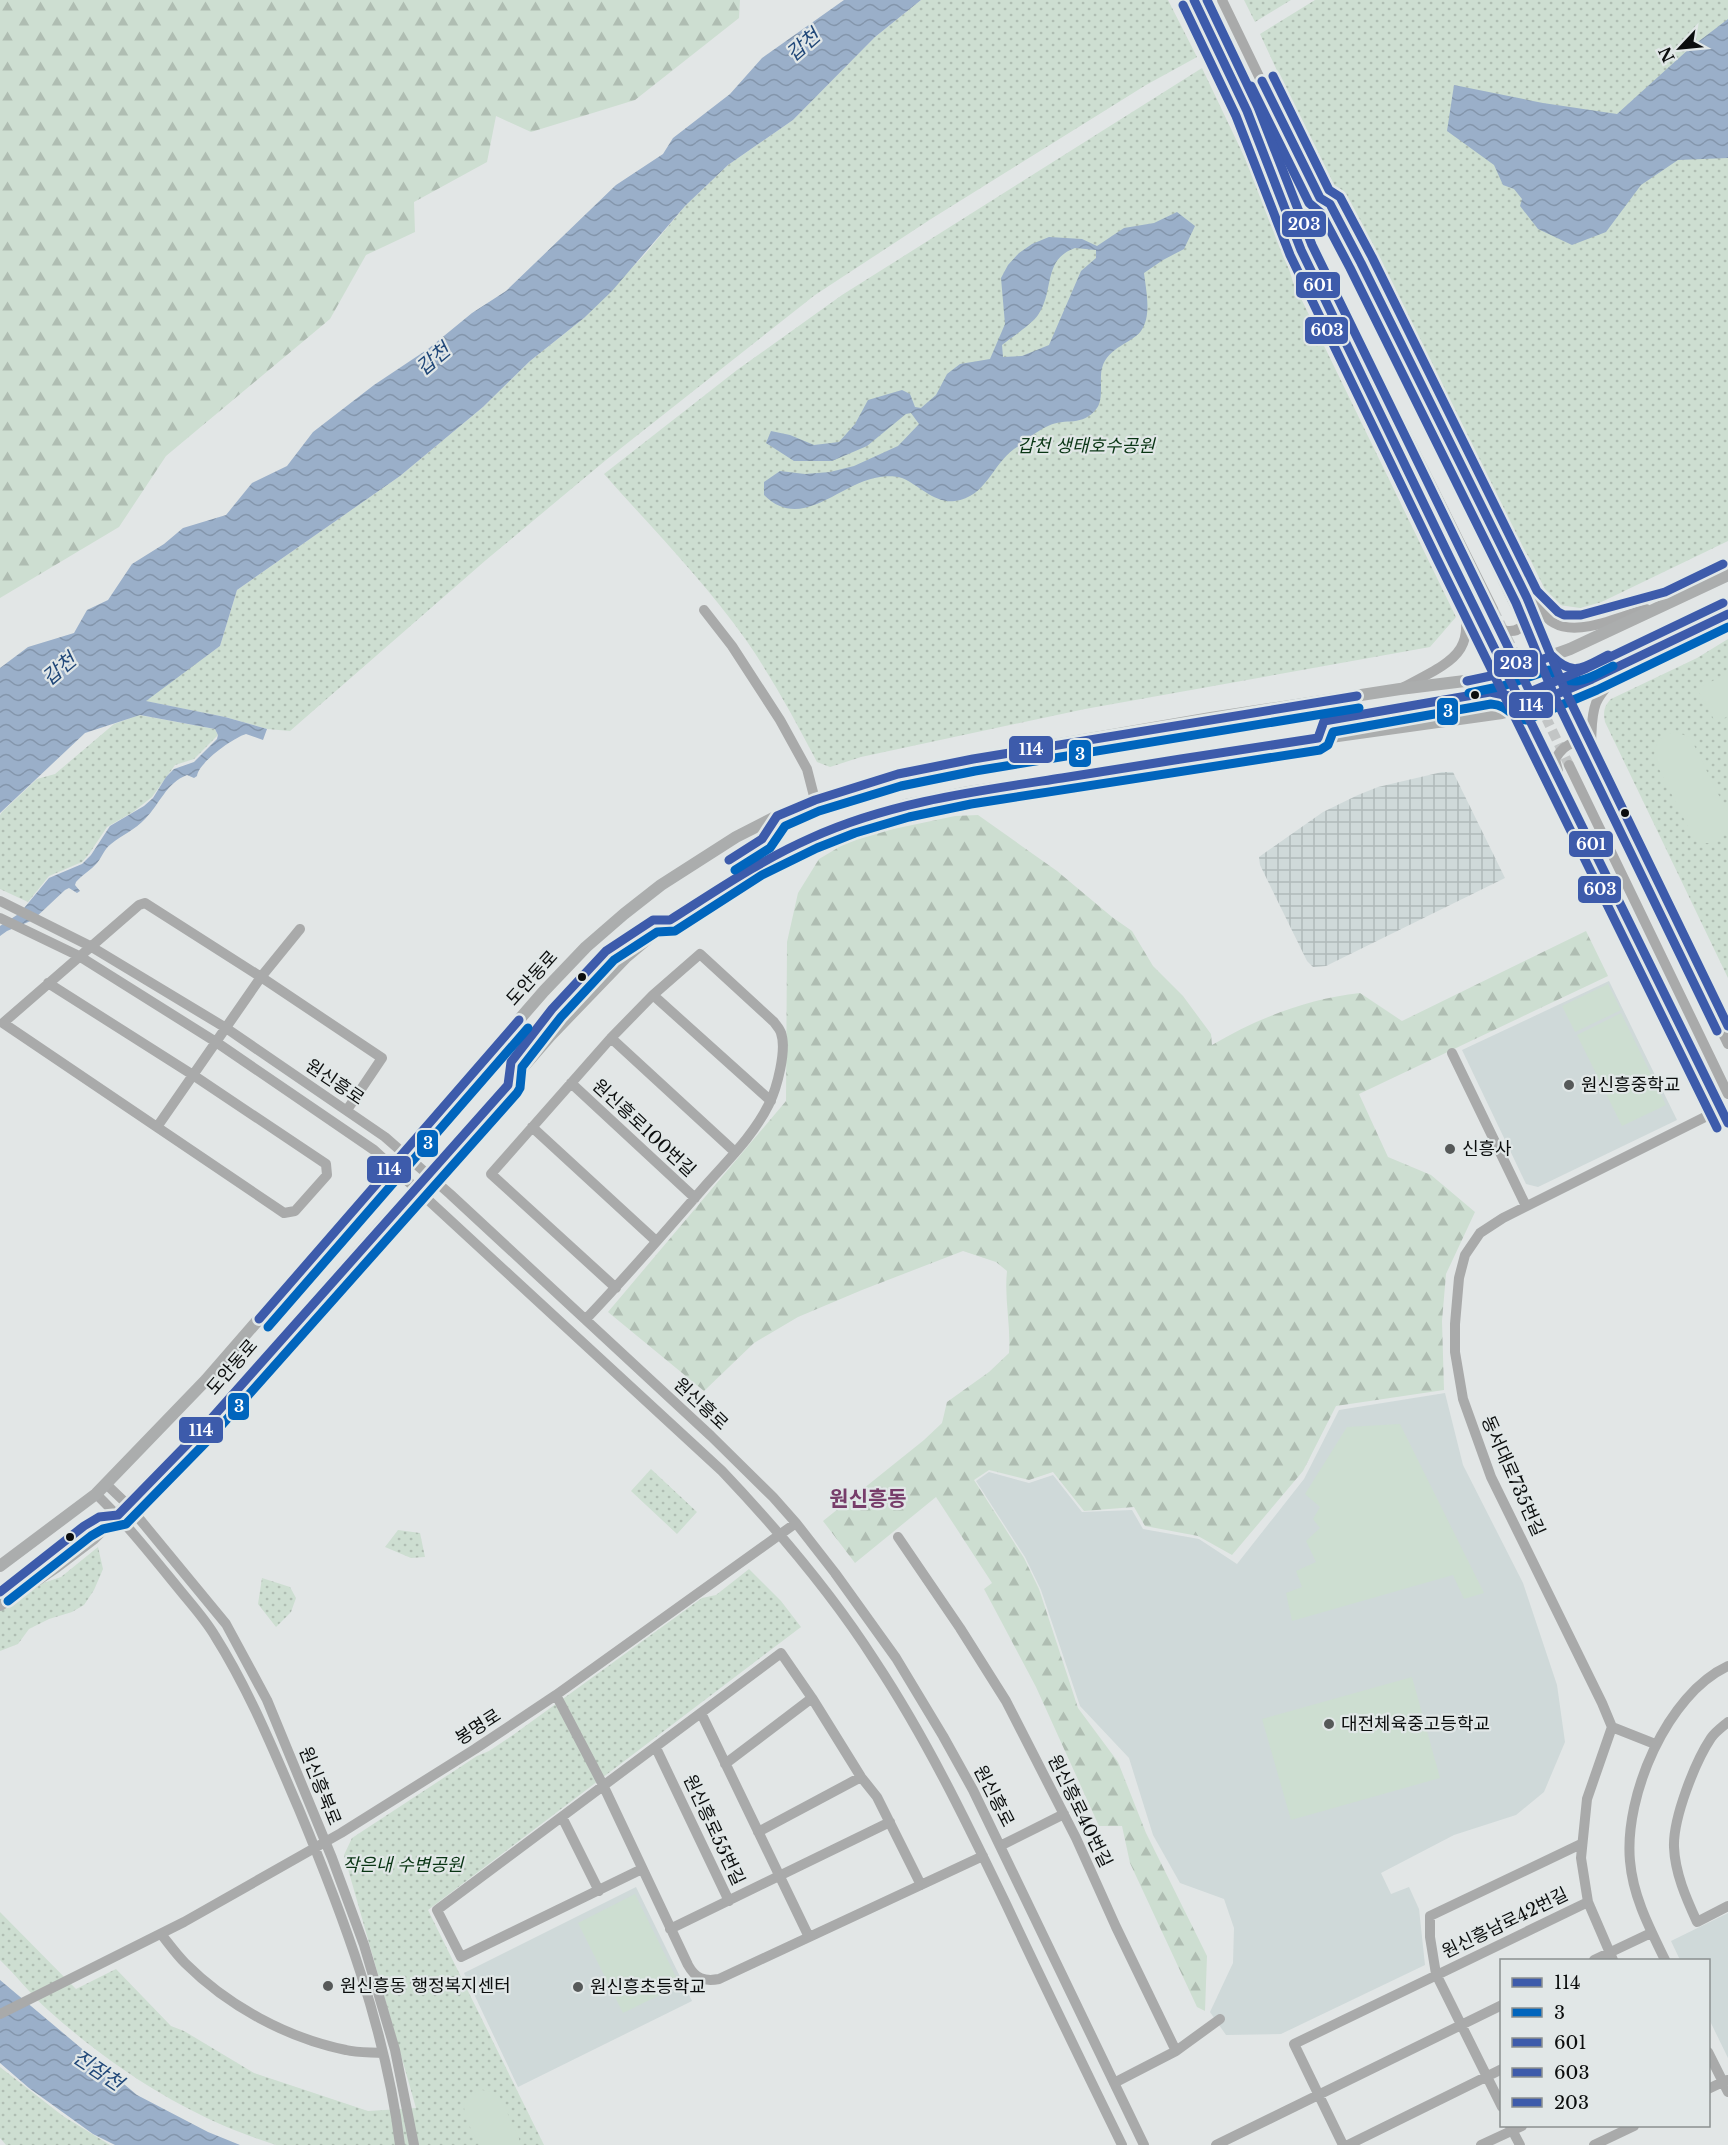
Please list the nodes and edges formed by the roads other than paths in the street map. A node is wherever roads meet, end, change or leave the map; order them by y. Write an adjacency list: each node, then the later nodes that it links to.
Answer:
1 (1194, 0): 4 (street)
2 (1222, 0): 3 (street)
3 (1320, 198): 7 (street); 8 (street)
4 (1291, 213): 5 (street); 10 (street)
5 (1448, 554): 12 (street); 17 (street)
6 (1728, 575): 9 (main road, 도안동로)
7 (1527, 598): 9 (street); 12 (street); 14 (street)
8 (1512, 599)
9 (1669, 603): 14 (main road, 도안동로)
10 (1493, 609)
11 (704, 610): 25 (street)
12 (1478, 613): 16 (street)
13 (1728, 614): 15 (main road, 도안동로)
14 (1552, 656): 16 (main road, 도안동로); 18 (street)
15 (1614, 669): 18 (main road, 도안동로); 20 (street)
16 (1508, 673): 17 (main road, 도안동로); 19 (street)
17 (1400, 689): 25 (main road, 도안동로)
18 (1565, 690): 19 (main road, 도안동로); 20 (street)
19 (1524, 708): 24 (street); 52 (main road, 도안동로)
20 (1591, 743): 22 (street)
21 (1588, 757): 38 (street)
22 (1601, 762): 24 (street); 34 (street)
23 (1569, 765): 42 (street)
24 (1561, 783): 44 (street)
25 (815, 800): 50 (main road, 도안동로)
26 (0, 901): 29 (street, 원신흥로)
27 (0, 918): 30 (street, 원신흥로)
28 (300, 929): 31 (street)
29 (90, 946): 30 (street); 31 (street); 35 (street, 원신흥로)
30 (79, 956): 32 (street); 37 (street, 원신흥로)
31 (261, 977): 35 (street); 45 (street)
32 (48, 983): 40 (street); 47 (street)
33 (653, 994): 36 (street); 43 (street); 43 (street, 원신흥로100번길)
34 (1728, 1026)
35 (226, 1028): 37 (street); 45 (street, 원신흥로)
36 (611, 1038): 41 (street); 49 (street)
37 (216, 1042): 40 (street); 51 (street, 원신흥로)
38 (1728, 1044)
39 (1452, 1053): 55 (street)
40 (193, 1075): 47 (street); 47 (street)
41 (571, 1083): 48 (street); 54 (street, 원신흥로100번길)
42 (1728, 1094)
43 (771, 1101): 49 (street, 원신흥로100번길)
44 (1721, 1109): 46 (street); 55 (street, 동서대로735번길)
45 (347, 1110): 50 (street, 원신흥로)
46 (1728, 1123)
47 (157, 1127)
48 (532, 1127): 56 (street); 57 (street)
49 (735, 1152): 54 (street, 원신흥로100번길)
50 (404, 1153): 51 (main road, 도안동로); 52 (street, 원신흥로)
51 (393, 1166): 53 (street, 원신흥로); 59 (main road, 도안동로)
52 (429, 1175): 53 (main road, 도안동로); 58 (street, 원신흥로)
53 (417, 1188): 61 (main road, 도안동로); 64 (street, 원신흥로)
54 (695, 1198): 56 (street, 원신흥로100번길)
55 (1526, 1206): 73 (street, 동서대로735번길)
56 (656, 1241): 57 (street, 원신흥로100번길)
57 (616, 1288): 58 (street, 원신흥로100번길)
58 (586, 1319): 63 (street, 원신흥로)
59 (106, 1484): 60 (main road, 도안동로); 61 (street, 원신흥북로)
60 (96, 1494): 62 (street, 원신흥북로); 66 (main road, 도안동로)
61 (128, 1505): 62 (main road, 도안동로); 83 (street, 원신흥북로)
62 (118, 1515): 67 (main road, 도안동로); 86 (street, 원신흥북로)
63 (796, 1523): 64 (street, 봉명로); 85 (street, 원신흥로)
64 (780, 1534): 69 (street, 봉명로); 87 (street, 원신흥로)
65 (898, 1537): 79 (street, 원신흥로40번길)
66 (0, 1566)
67 (0, 1605)
68 (1728, 1666): 74 (street)
69 (556, 1695): 78 (street); 83 (street, 봉명로)
70 (812, 1698): 71 (street); 76 (street); 77 (street)
71 (702, 1715): 75 (street); 76 (street, 원신흥로55번길)
72 (1728, 1722): 94 (street)
73 (1612, 1727): 74 (street); 84 (street, 원신흥남로42번길)
74 (1655, 1744): 96 (street)
75 (656, 1748): 78 (street); 92 (street, 원신흥로55번길)
76 (725, 1764): 82 (street, 원신흥로55번길)
77 (861, 1777): 81 (street); 82 (street)
78 (603, 1785): 80 (street); 88 (street)
79 (1064, 1814): 85 (street); 106 (street, 원신흥로40번길)
80 (562, 1817): 91 (street); 91 (street)
81 (890, 1822): 89 (street); 90 (street)
82 (758, 1832): 89 (street, 원신흥로55번길)
83 (325, 1842): 86 (street, 봉명로); 119 (street, 원신흥북로)
84 (1581, 1844): 93 (street, 원신흥남로42번길); 101 (street, 원신흥남로42번길)
85 (1000, 1846): 111 (street, 원신흥로)
86 (315, 1848): 97 (street, 봉명로); 107 (street, 원신흥북로)
87 (982, 1856): 90 (street); 120 (street, 원신흥로)
88 (642, 1869): 91 (street); 95 (street)
89 (779, 1876): 92 (street); 98 (street, 원신흥로55번길)
90 (921, 1885): 98 (street)
91 (598, 1891)
92 (729, 1901): 95 (street, 원신흥로55번길)
93 (1588, 1902): 99 (street, 원신흥남로42번길); 101 (street, 원신흥남로42번길)
94 (1728, 1906)
95 (670, 1929): 98 (street)
96 (1651, 1932): 99 (street); 100 (street)
97 (161, 1934): 103 (street, 봉명로); 107 (street)
98 (809, 1937)
99 (1612, 1957)
100 (1664, 1959)
101 (1436, 1974): 105 (street, 원신흥남로42번길); 114 (street, 원신흥남로42번길)
102 (1500, 2007): 105 (street)
103 (0, 2014)
104 (1221, 2019): 106 (street)
105 (1462, 2025): 110 (street, 원신흥남로42번길); 114 (street)
106 (1176, 2051): 111 (street)
107 (383, 2053): 118 (street, 원신흥북로)
108 (1710, 2056): 112 (street)
109 (1500, 2070): 110 (street, 원신흥남로42번길)
110 (1487, 2076): 115 (street, 원신흥남로42번길); 123 (street, 원신흥남로42번길)
111 (1114, 2083): 121 (street, 원신흥로)
112 (1726, 2084): 113 (street)
113 (1710, 2088)
114 (1319, 2095): 122 (street); 123 (street, 원신흥남로42번길)
115 (1500, 2103)
116 (1515, 2127): 124 (street); 125 (street)
117 (1632, 2127): 126 (street)
118 (400, 2145)
119 (414, 2145)
120 (1122, 2145)
121 (1144, 2145)
122 (1216, 2145)
123 (1345, 2145)
124 (1481, 2145)
125 (1520, 2145)
126 (1594, 2145)

